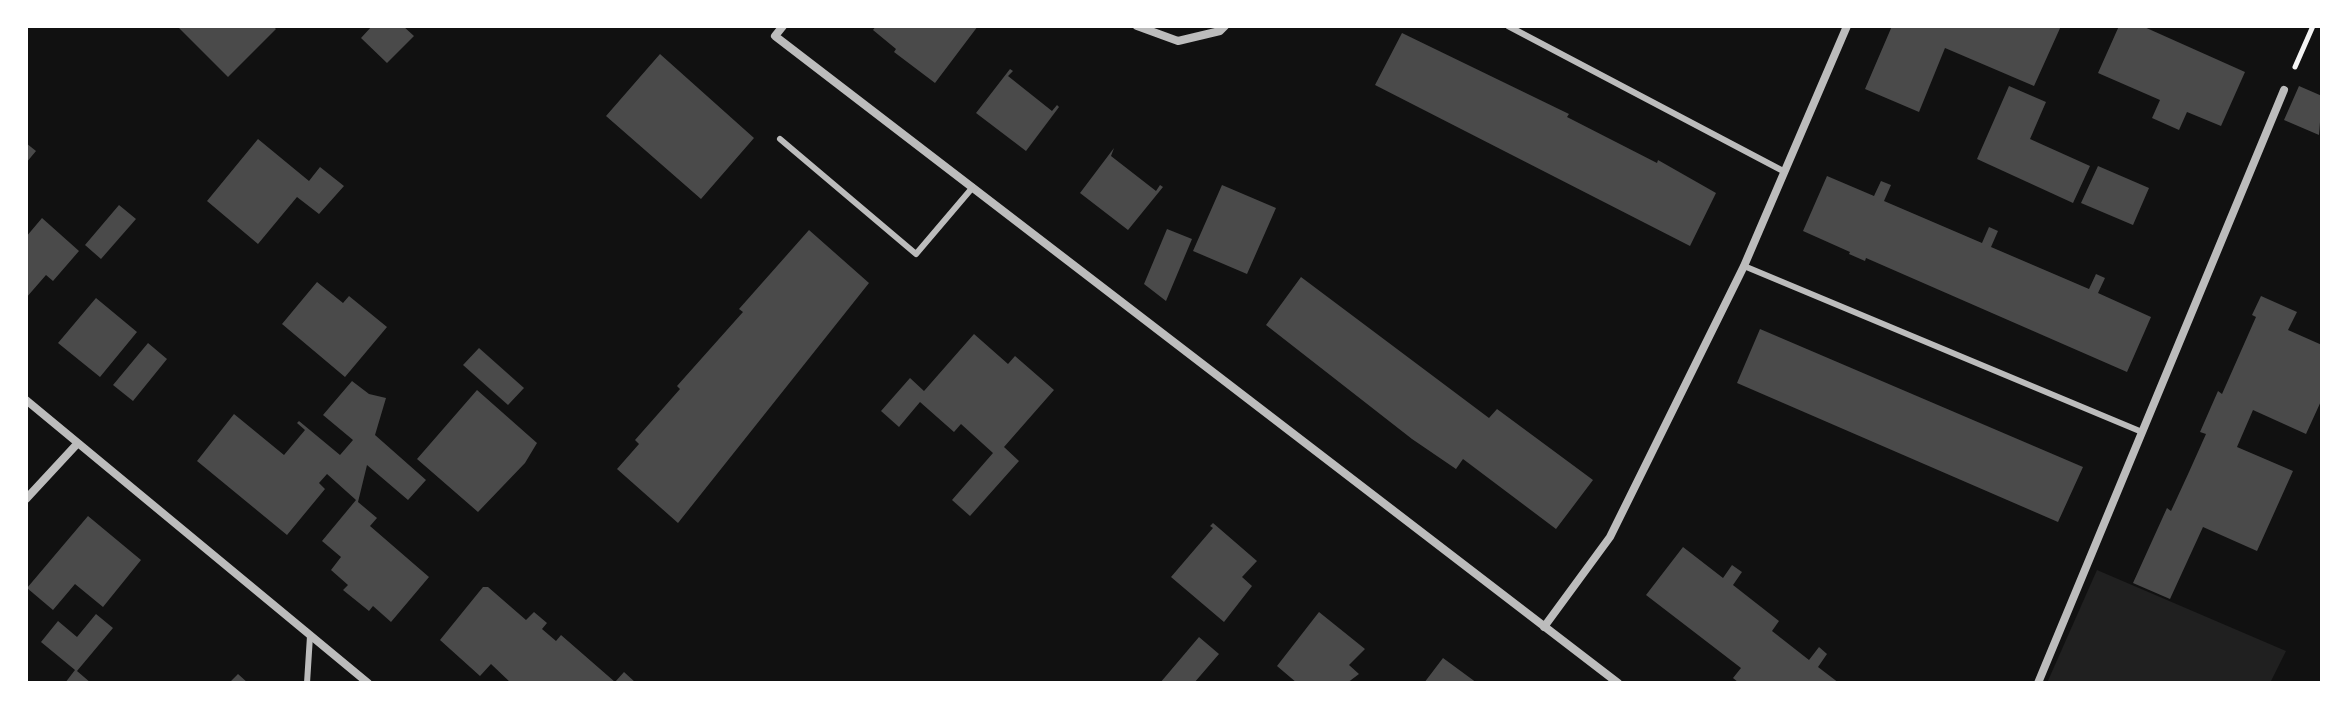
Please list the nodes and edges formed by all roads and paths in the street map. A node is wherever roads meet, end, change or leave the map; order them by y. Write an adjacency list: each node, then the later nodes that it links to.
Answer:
1 (783, 26): 10 (street)
2 (1137, 26): 3 (street)
3 (1225, 26)
4 (1508, 26): 9 (lane)
5 (1847, 26): 9 (street)
6 (2313, 26): 7 (path)
7 (2284, 90): 13 (street)
8 (780, 139): 10 (lane)
9 (1785, 172): 11 (street)
10 (973, 187): 16 (street)
11 (1744, 266): 13 (lane); 16 (street)
12 (26, 400): 14 (street)
13 (2142, 432): 21 (street)
14 (77, 444): 15 (street); 17 (street)
15 (26, 499)
16 (1544, 627): 20 (street)
17 (310, 636): 18 (lane); 19 (street)
18 (307, 683)
19 (368, 683)
20 (1618, 683)
21 (2038, 683)

